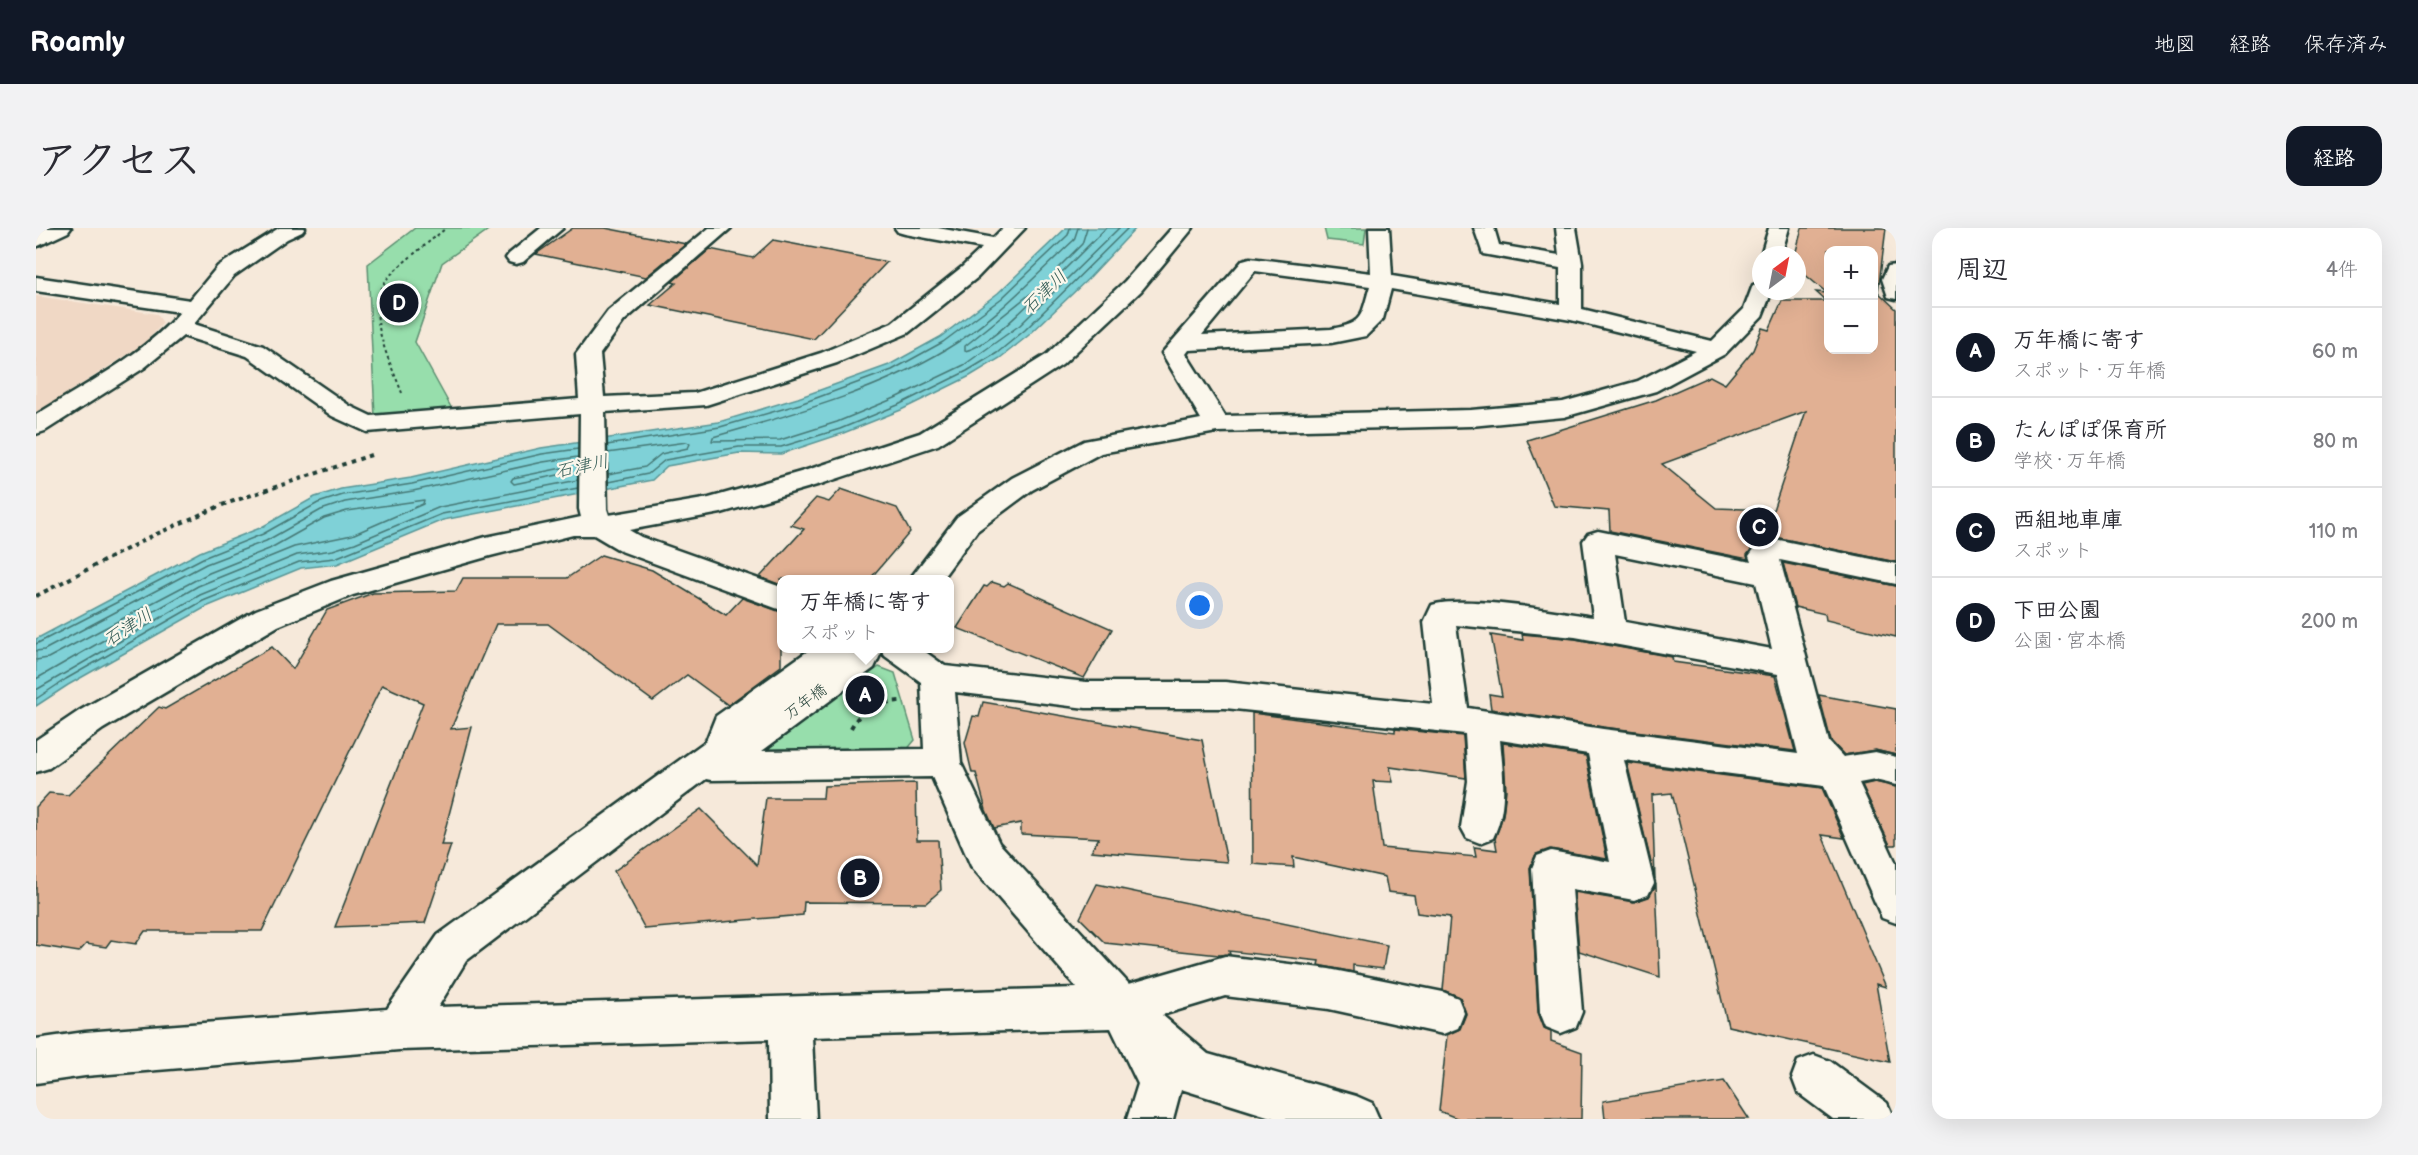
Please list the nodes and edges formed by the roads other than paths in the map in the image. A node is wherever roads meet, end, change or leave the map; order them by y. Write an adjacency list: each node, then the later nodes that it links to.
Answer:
1 (295, 228): 19 (street)
2 (554, 228): 12 (street)
3 (721, 228): 24 (street)
4 (904, 228): 10 (street)
5 (1183, 228): 27 (street)
6 (1379, 228): 15 (street)
7 (1484, 228): 13 (street)
8 (1566, 228): 13 (street)
9 (1779, 228): 11 (street)
10 (1006, 236): 24 (street)
11 (1774, 246)
12 (516, 258)
13 (1571, 263): 20 (street)
14 (1896, 271): 17 (street)
15 (1382, 281): 20 (street); 22 (street); 22 (street)
16 (36, 284): 19 (street)
17 (1896, 292)
18 (1758, 300): 23 (street)
19 (195, 308): 21 (street)
20 (1571, 313): 23 (street)
21 (179, 327): 24 (street); 26 (street)
22 (1182, 343): 25 (street)
23 (1717, 349): 25 (street)
24 (593, 410): 27 (street)
25 (1217, 424): 29 (street)
26 (36, 426)
27 (596, 518): 31 (street); 40 (street)
28 (1896, 574): 30 (street)
29 (927, 575)
30 (1767, 575): 32 (street); 35 (street)
31 (777, 598)
32 (1610, 630): 35 (street); 37 (street)
33 (854, 653): 39 (street, 万年橋)
34 (901, 653): 36 (street)
35 (1791, 665): 43 (street)
36 (938, 688): 37 (street); 41 (street)
37 (1466, 722): 38 (street); 44 (street)
38 (1603, 743): 43 (street); 47 (street)
39 (722, 753): 41 (street); 50 (street, 万年橋)
40 (36, 758)
41 (943, 763): 46 (street)
42 (1896, 771): 43 (street)
43 (1836, 773): 45 (street)
44 (1480, 827)
45 (1896, 905)
46 (1121, 1007): 48 (street); 49 (street); 54 (street); 55 (street)
47 (1561, 1012)
48 (1443, 1014)
49 (790, 1017): 50 (street); 53 (street)
50 (399, 1029): 51 (street)
51 (36, 1061)
52 (1814, 1077): 56 (street)
53 (793, 1119)
54 (1150, 1119)
55 (1356, 1119)
56 (1871, 1119)

